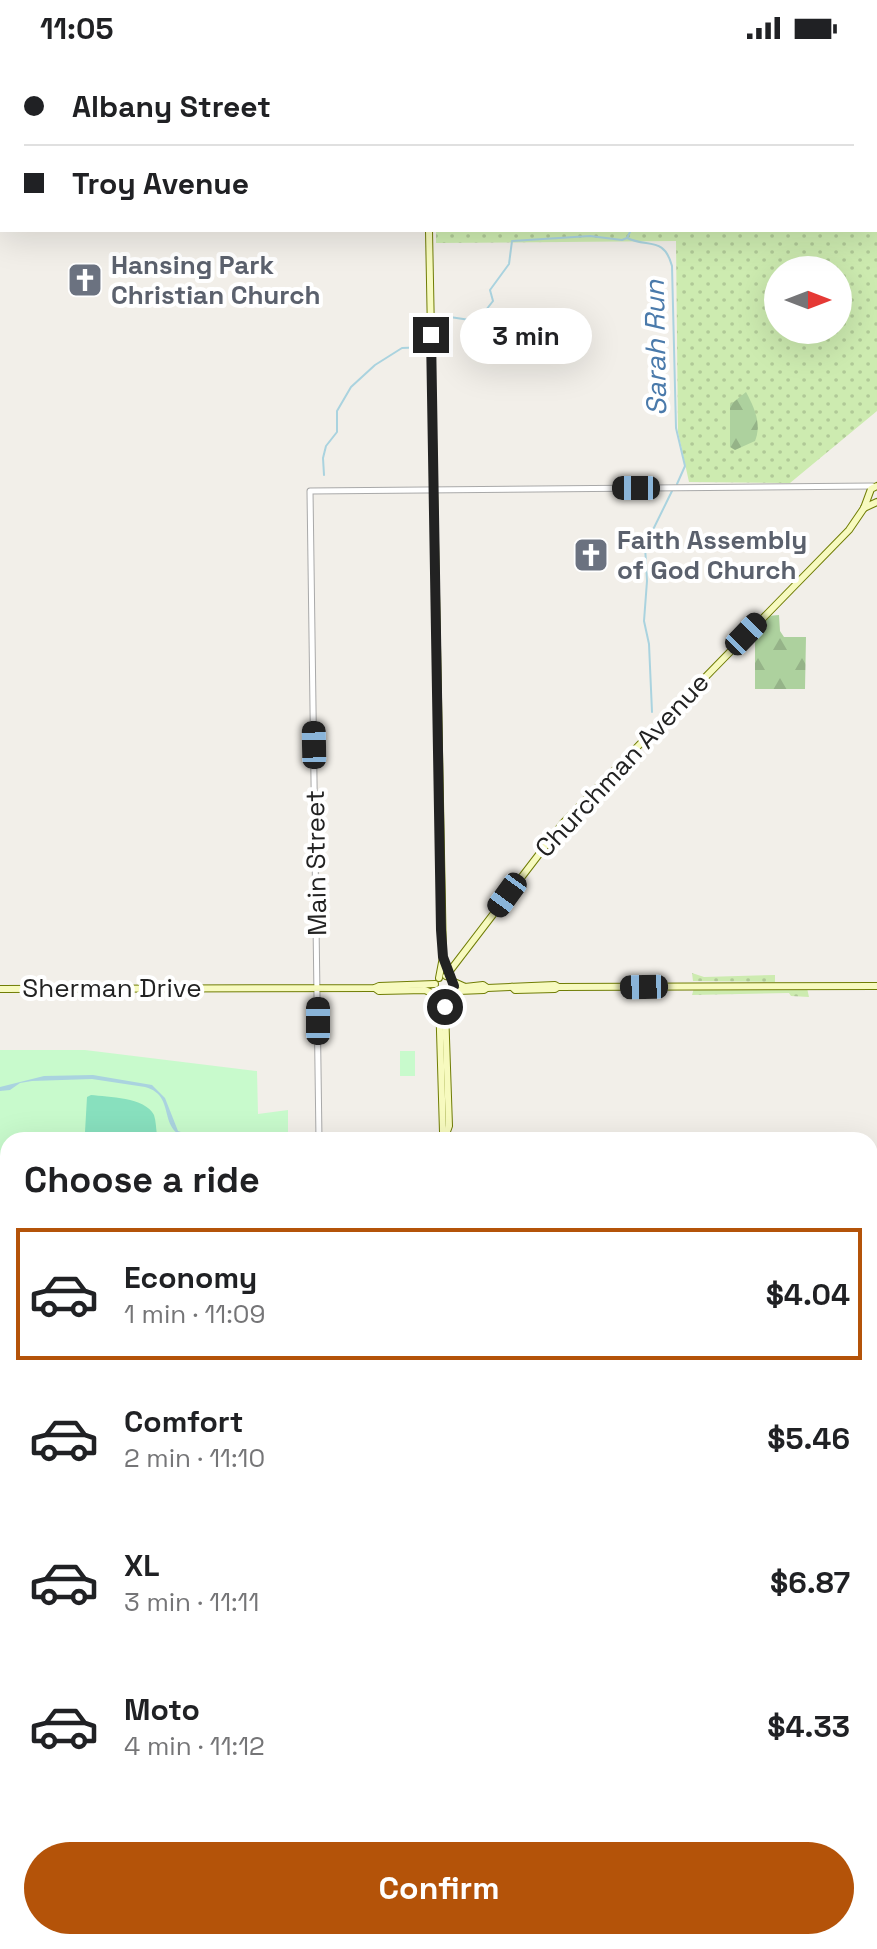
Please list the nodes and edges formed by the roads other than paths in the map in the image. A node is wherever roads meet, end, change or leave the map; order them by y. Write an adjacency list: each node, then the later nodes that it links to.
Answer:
1 (429, 232): 3 (main road)
2 (875, 486): 3 (street); 4 (main road, Churchman Avenue)
3 (434, 489): 7 (main road); 11 (street, Main Street)
4 (868, 495): 5 (main road, Churchman Avenue); 6 (main road, Churchman Avenue)
5 (876, 502): 6 (main road, Churchman Avenue)
6 (864, 508): 8 (main road, Churchman Avenue)
7 (443, 956): 8 (main road); 9 (main road)
8 (458, 962): 9 (main road, Churchman Avenue)
9 (446, 979): 12 (main road); 13 (main road); 15 (main road); 16 (main road)
10 (877, 986): 13 (main road)
11 (318, 987): 12 (main road, Sherman Drive); 14 (main road, Sherman Drive); 17 (street, Main Street)
12 (375, 988): 16 (main road)
13 (487, 988): 15 (main road)
14 (0, 989)
15 (452, 995): 16 (main road); 19 (main road)
16 (438, 996): 18 (main road)
17 (319, 1132)
18 (443, 1132)
19 (447, 1132)

